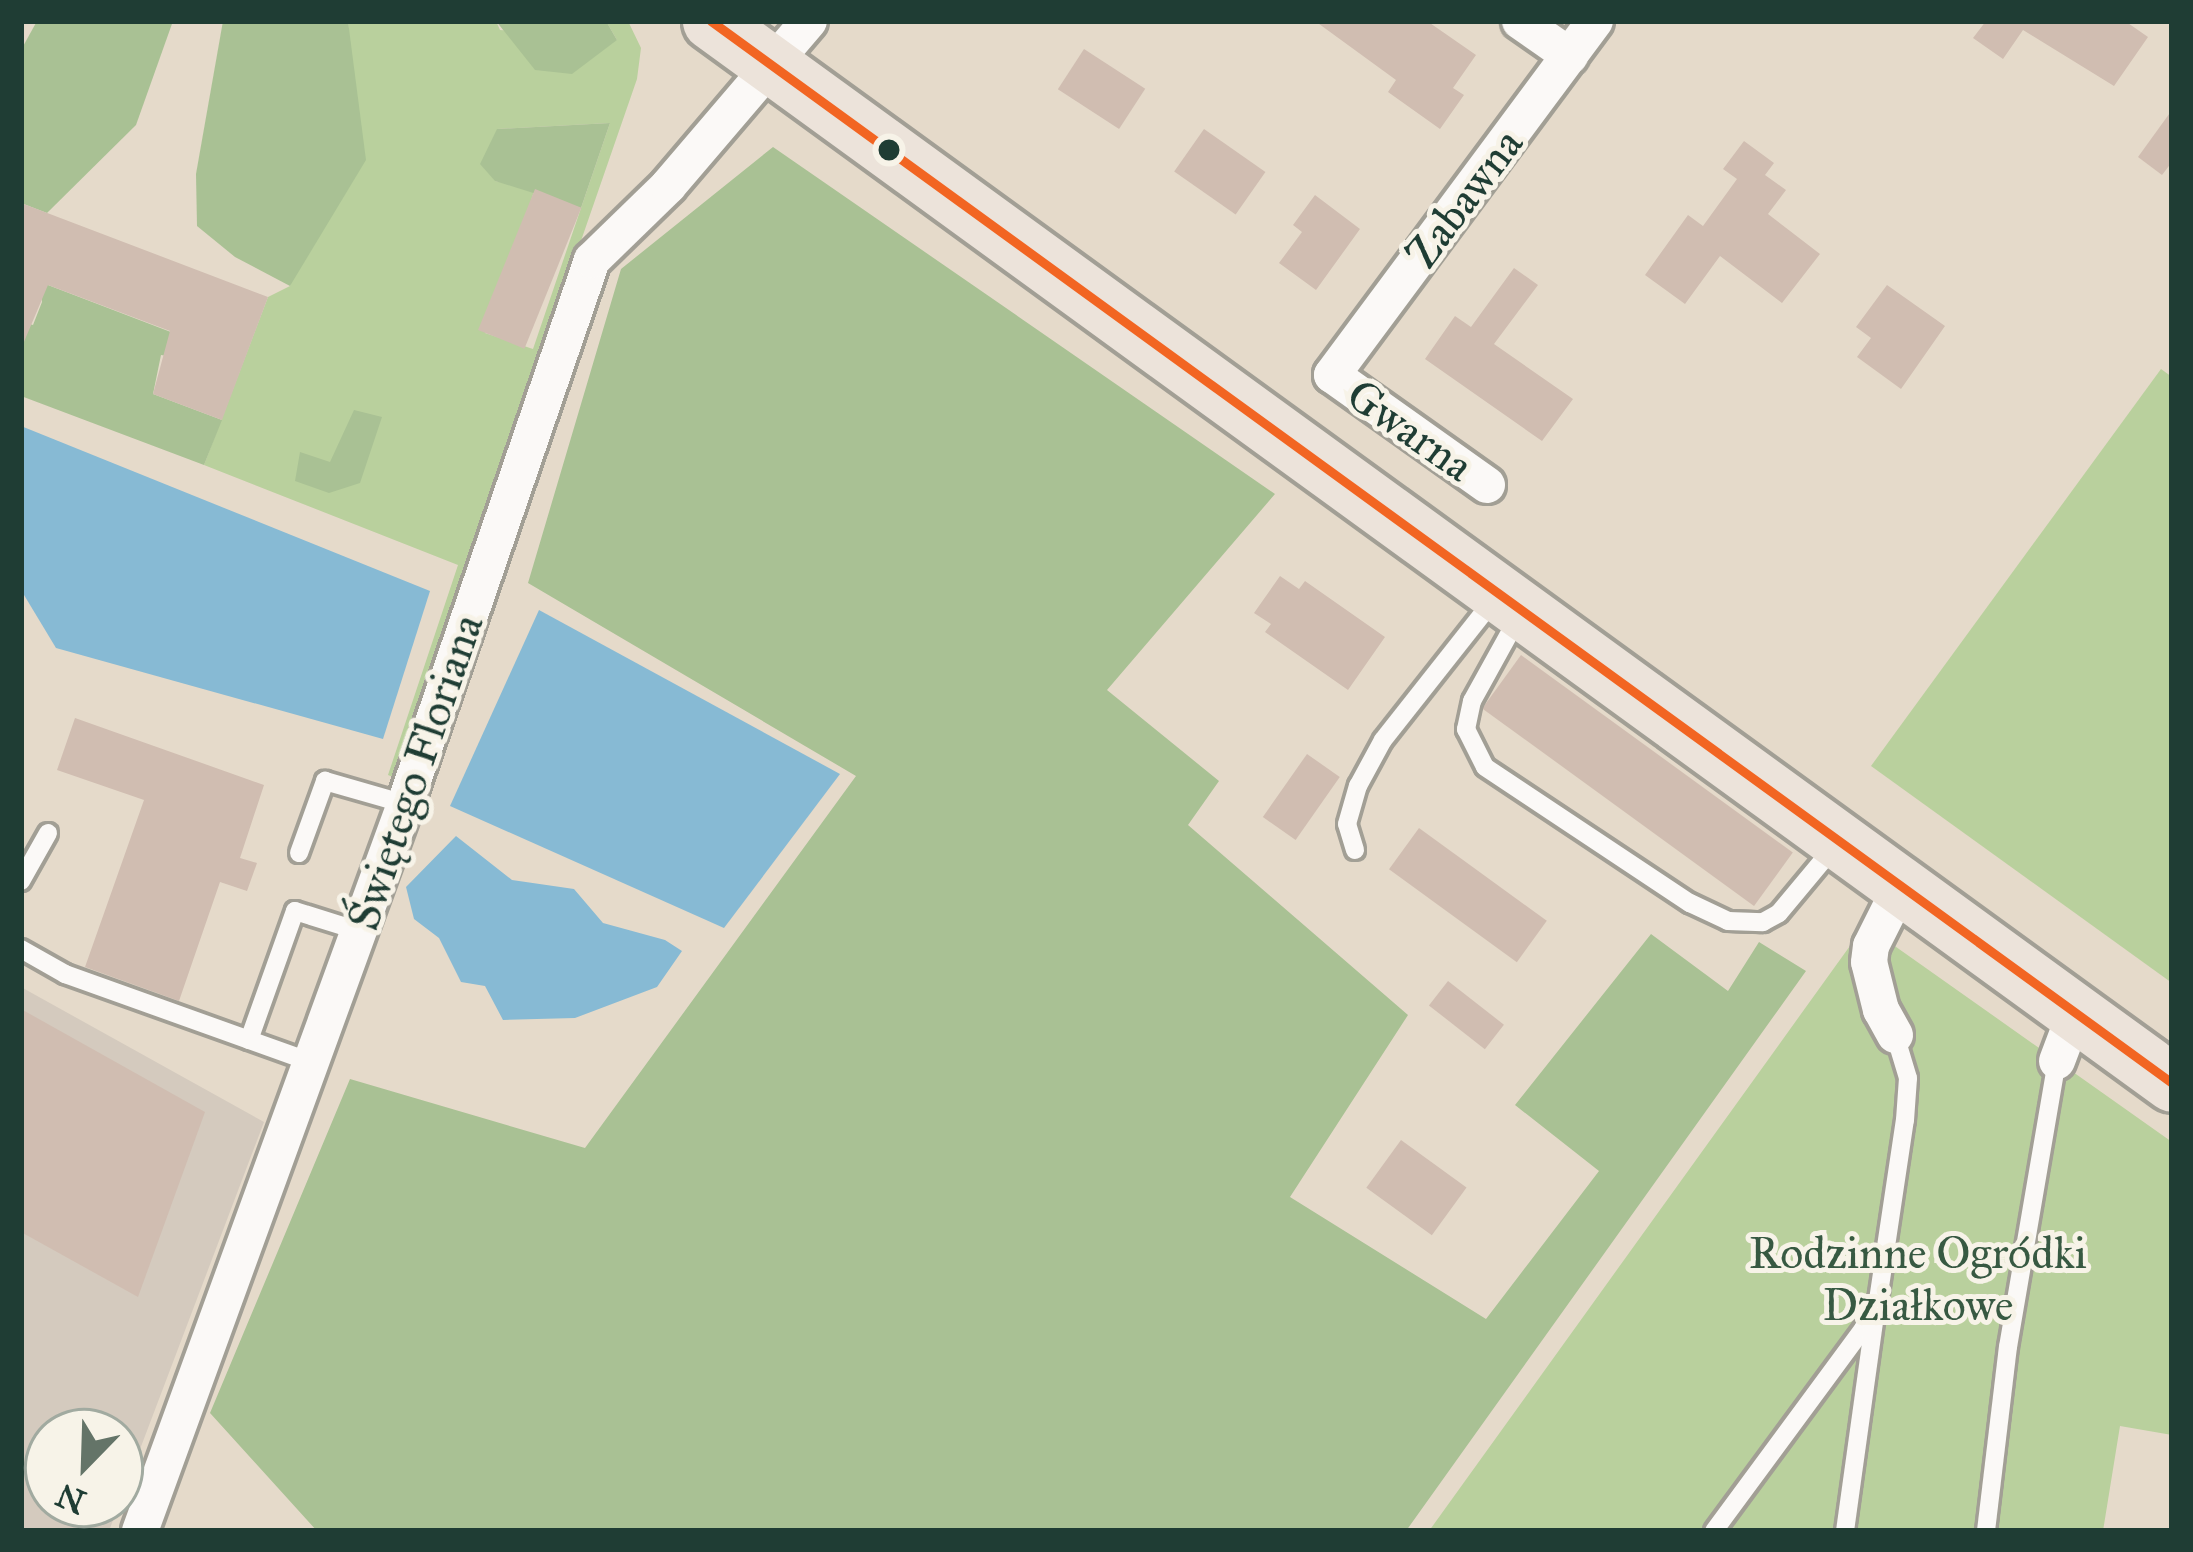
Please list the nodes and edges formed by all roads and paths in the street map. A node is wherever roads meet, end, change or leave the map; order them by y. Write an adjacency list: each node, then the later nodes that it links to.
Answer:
1 (711, 21): 6 (main road)
2 (808, 21): 6 (street, Świętego Floriana)
3 (1520, 21): 5 (street)
4 (1595, 21): 5 (street, Zabawna)
5 (1570, 56): 7 (street, Zabawna)
6 (770, 65): 9 (main road); 10 (street, Świętego Floriana)
7 (1333, 375): 8 (street, Gwarna)
8 (1487, 485)
9 (1510, 603): 12 (main road); 12 (lane); 13 (lane)
10 (405, 804): 14 (lane); 17 (street, Świętego Floriana)
11 (48, 833): 15 (lane)
12 (1839, 842): 16 (main road)
13 (1355, 850)
14 (299, 853)
15 (21, 881)
16 (1901, 886): 19 (street); 20 (main road)
17 (359, 932): 21 (lane); 22 (street, Świętego Floriana)
18 (21, 949): 21 (lane)
19 (1895, 1035): 24 (lane)
20 (2066, 1037): 23 (main road); 28 (lane)
21 (249, 1040): 22 (lane)
22 (311, 1062): 25 (street, Świętego Floriana)
23 (2172, 1083)
24 (1877, 1300): 26 (lane); 27 (lane)
25 (140, 1531)
26 (1714, 1531)
27 (1845, 1531)
28 (1986, 1531)

